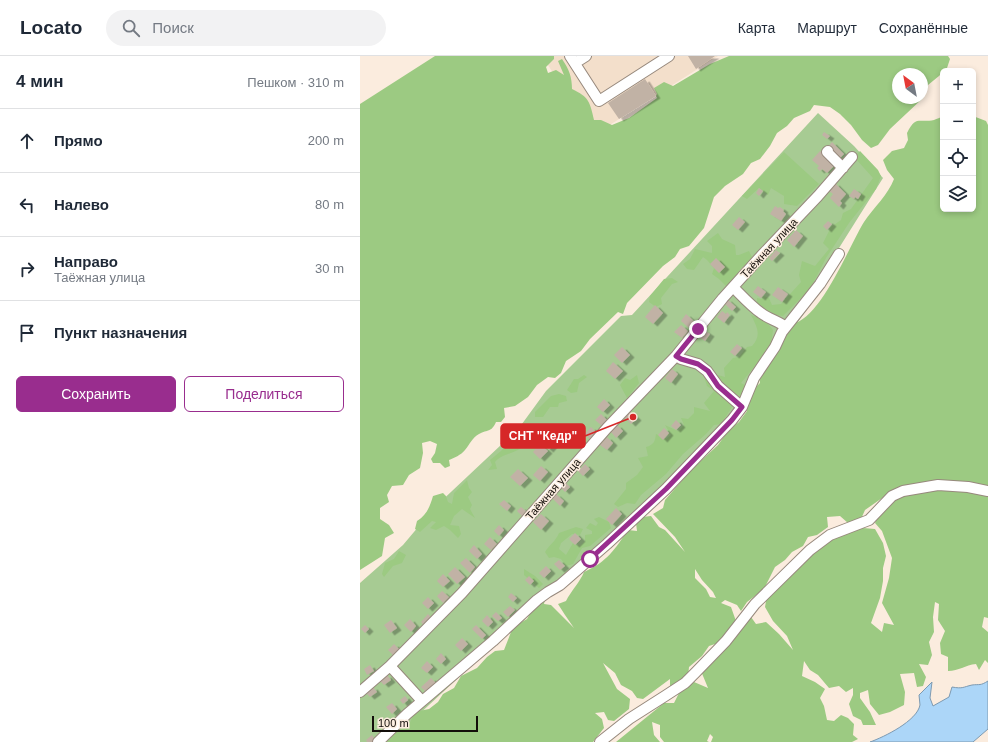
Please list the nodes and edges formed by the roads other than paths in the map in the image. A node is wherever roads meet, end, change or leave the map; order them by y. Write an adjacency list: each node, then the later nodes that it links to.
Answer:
1 (586, 56): 3 (street)
2 (666, 57): 3 (street)
3 (572, 60)
4 (828, 151): 6 (street)
5 (852, 157): 6 (street, Таёжная улица)
6 (842, 168): 8 (street, Таёжная улица)
7 (839, 254): 9 (street)
8 (734, 287): 9 (street); 10 (street, Таёжная улица)
9 (786, 327): 11 (street)
10 (676, 356): 11 (street); 13 (street, Таёжная улица)
11 (742, 407): 15 (street)
12 (988, 491): 17 (street)
13 (390, 666): 14 (street, Таёжная улица); 15 (street)
14 (360, 692)
15 (422, 701): 16 (street)
16 (378, 742)
17 (600, 742)

